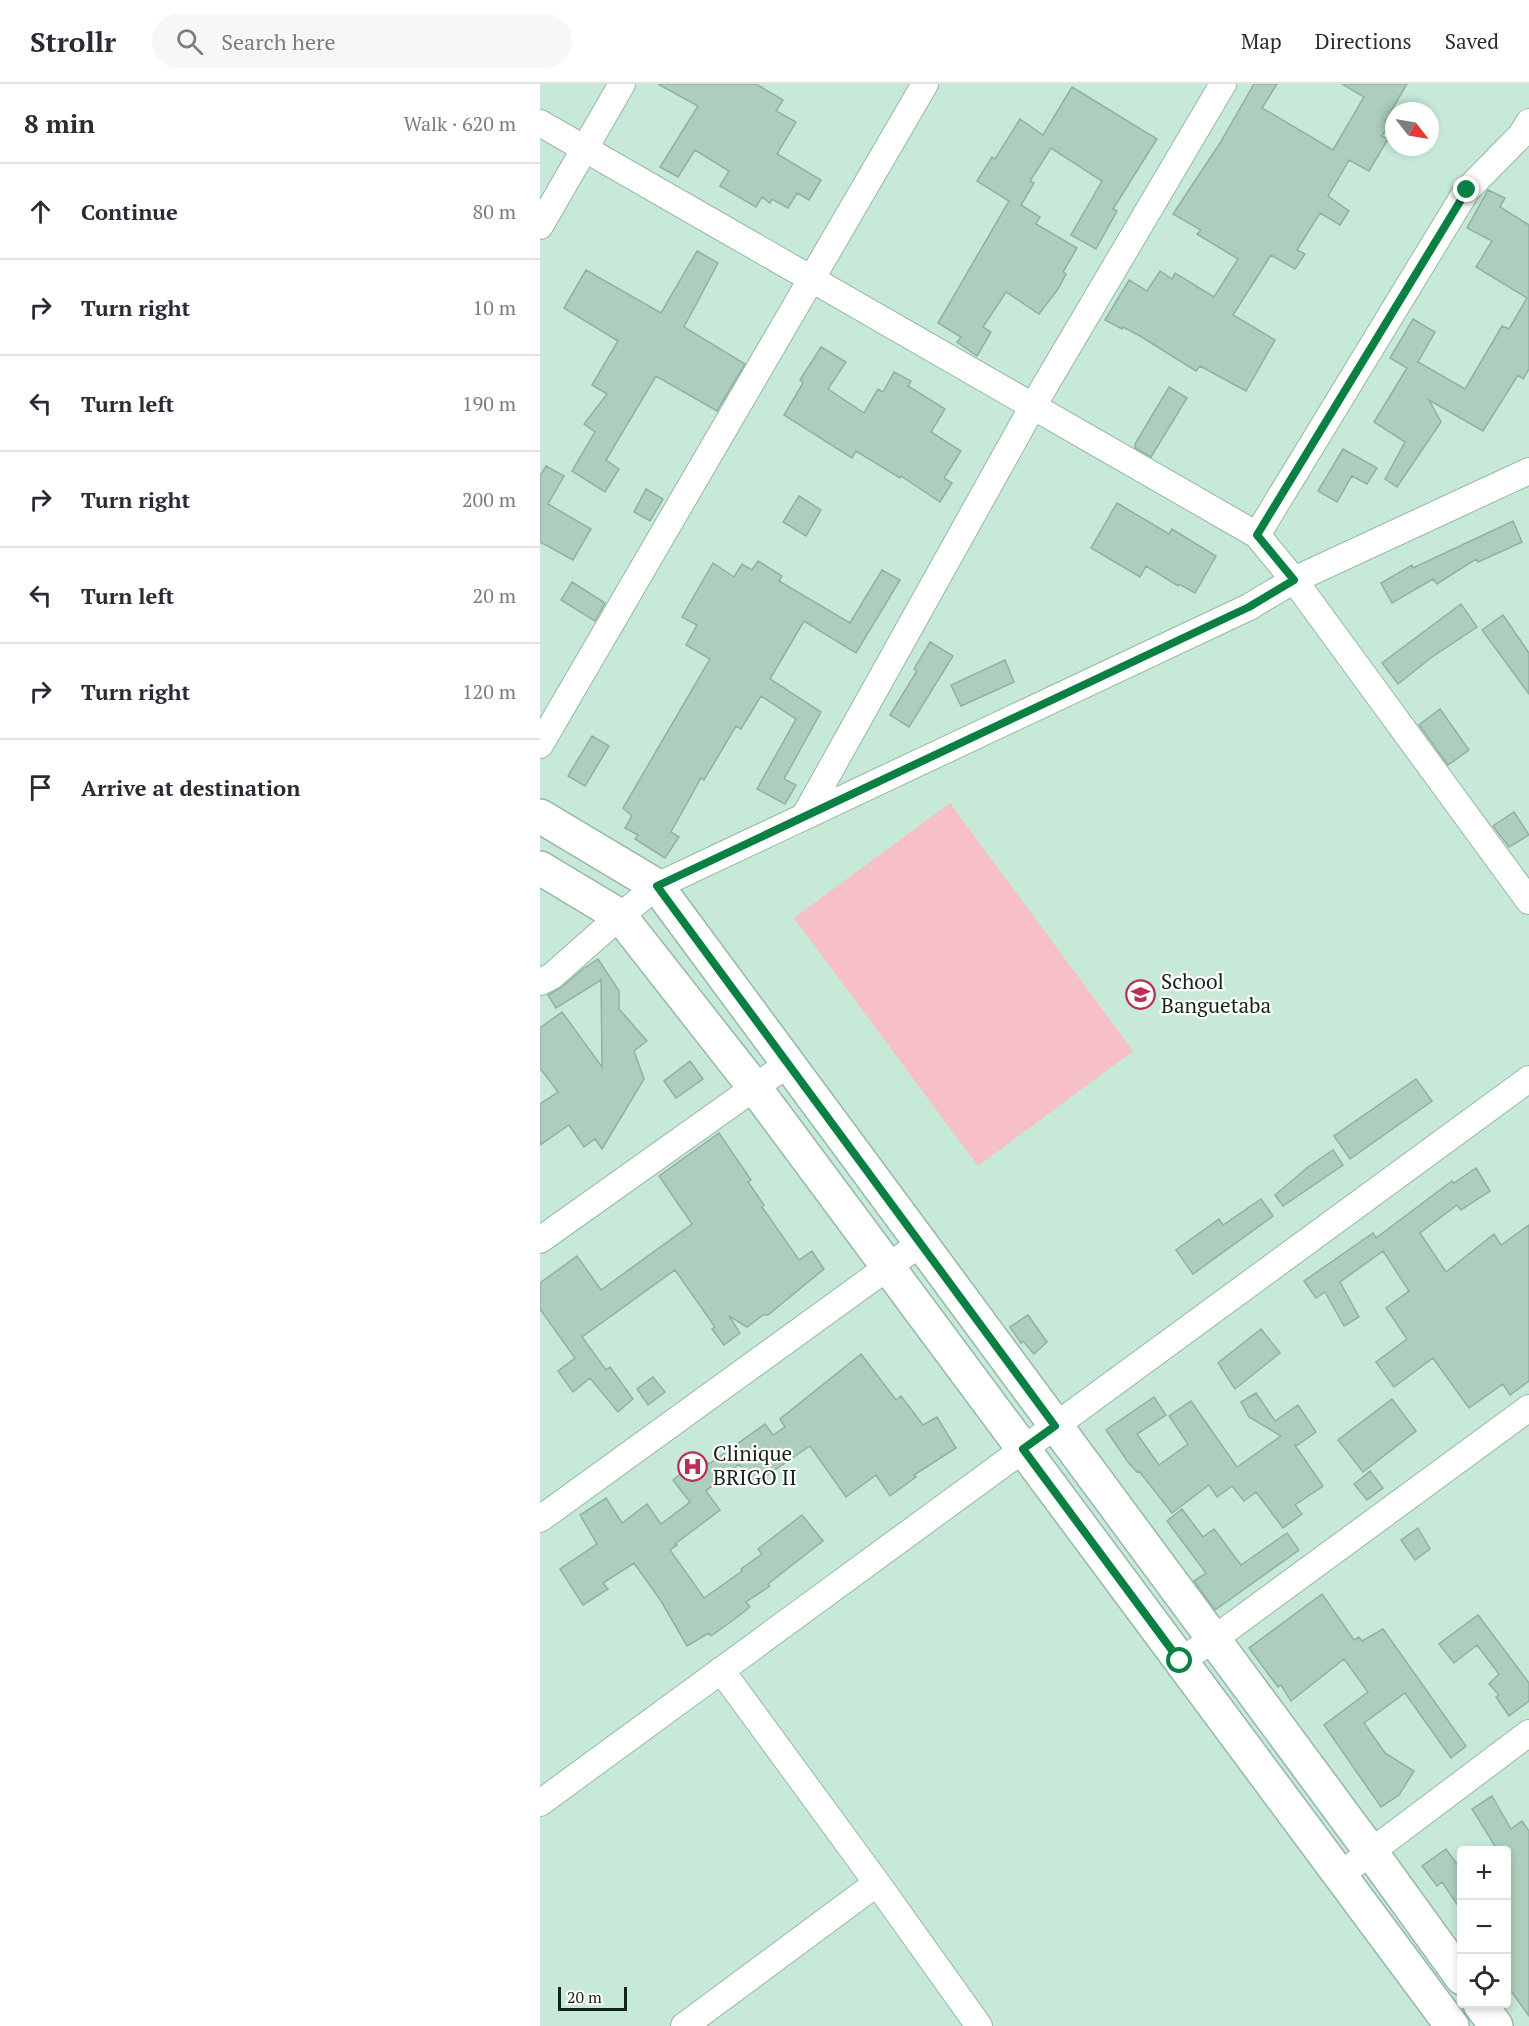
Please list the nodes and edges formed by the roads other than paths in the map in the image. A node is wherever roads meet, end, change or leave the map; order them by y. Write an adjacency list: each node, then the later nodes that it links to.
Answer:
1 (622, 84): 6 (street)
2 (925, 84): 8 (street)
3 (1223, 84): 9 (street)
4 (1529, 122): 11 (street)
5 (540, 123): 6 (street)
6 (584, 149): 7 (street); 8 (street)
7 (540, 226)
8 (812, 280): 9 (street); 13 (street)
9 (1033, 406): 11 (street); 15 (street)
10 (1529, 471): 12 (street)
11 (1257, 535): 12 (street)
12 (1294, 580): 15 (street); 18 (street)
13 (540, 745)
14 (540, 816): 17 (street)
15 (804, 817): 17 (street)
16 (540, 868): 19 (street)
17 (657, 886): 19 (street); 21 (street)
18 (1529, 902)
19 (620, 916): 20 (street); 23 (street)
20 (540, 982)
21 (789, 1064): 23 (street); 25 (street)
22 (1529, 1079): 28 (street)
23 (754, 1088): 24 (street); 26 (street)
24 (540, 1240)
25 (921, 1243): 26 (street); 28 (street)
26 (887, 1267): 29 (street); 30 (street)
27 (1529, 1407): 31 (street)
28 (1055, 1426): 29 (street); 31 (street)
29 (1023, 1449): 32 (street); 33 (street)
30 (540, 1519)
31 (1214, 1639): 32 (street); 36 (street)
32 (1180, 1661): 37 (street)
33 (721, 1670): 35 (street); 38 (street)
34 (1529, 1733): 36 (street)
35 (540, 1803)
36 (1371, 1852): 37 (street); 39 (street)
37 (1340, 1875): 43 (street)
38 (877, 1883): 41 (street); 42 (street)
39 (1457, 1972)
40 (1483, 2008): 44 (street)
41 (684, 2026)
42 (979, 2026)
43 (1452, 2026)
44 (1496, 2026)

